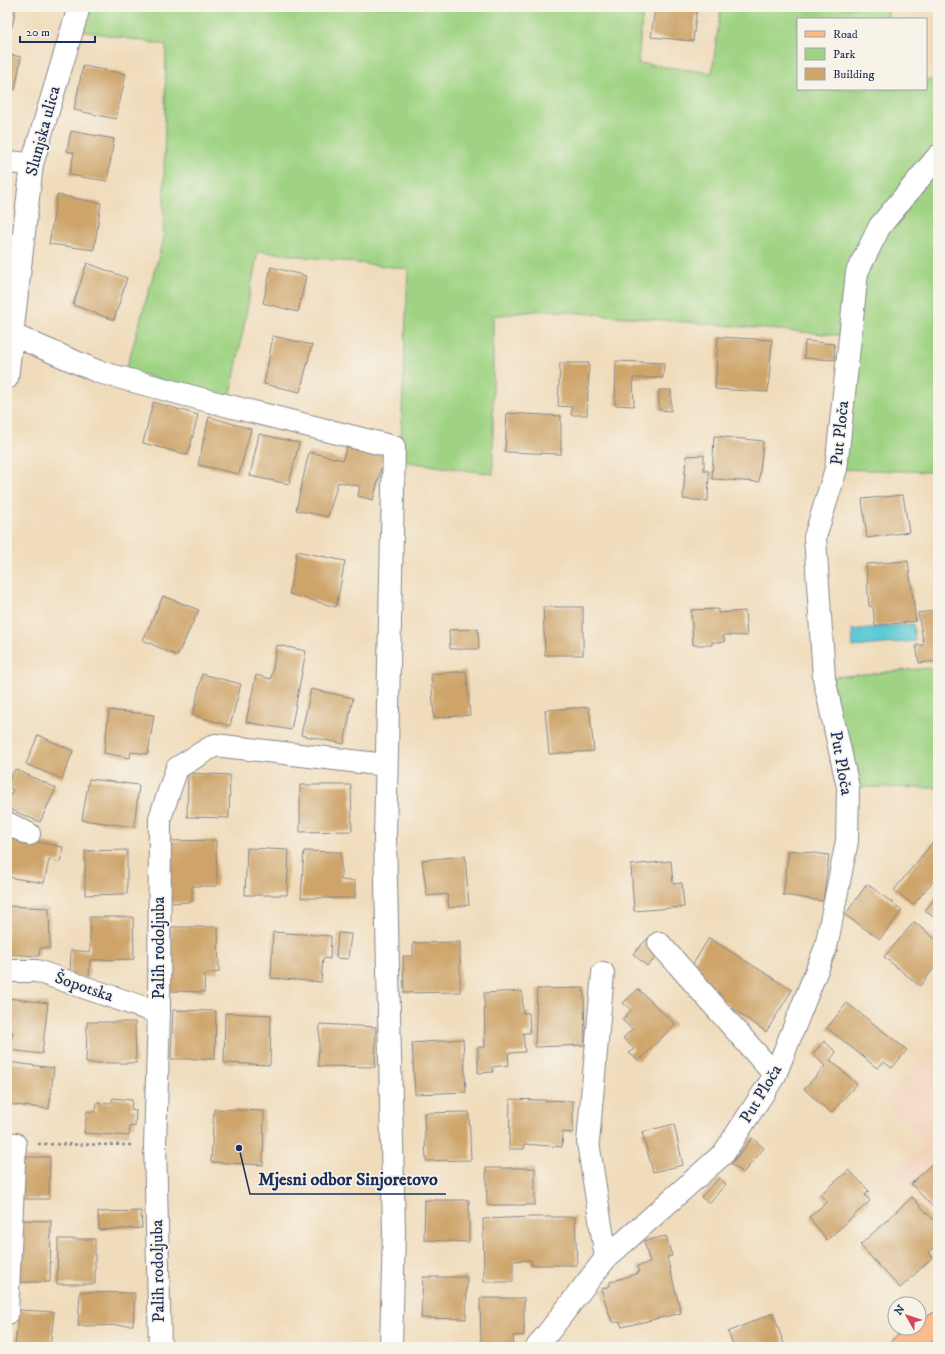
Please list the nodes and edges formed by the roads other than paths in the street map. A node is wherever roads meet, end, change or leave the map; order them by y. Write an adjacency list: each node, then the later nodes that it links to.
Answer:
1 (79, 7): 4 (street, Slunjska ulica)
2 (938, 156): 14 (street, Put Ploča)
3 (7, 162): 4 (street)
4 (32, 164): 5 (street, Slunjska ulica)
5 (13, 335): 6 (street, Slunjska ulica); 7 (street)
6 (7, 378)
7 (386, 765): 13 (street, Palih rodoljuba); 21 (street)
8 (7, 823): 9 (street)
9 (29, 834)
10 (659, 943): 14 (street)
11 (7, 971): 13 (street, Šopotska)
12 (603, 973): 16 (street)
13 (159, 1013): 20 (street, Palih rodoljuba)
14 (775, 1075): 16 (street, Put Ploča)
15 (11, 1144): 17 (street)
16 (606, 1258): 22 (street, Put Ploča)
17 (7, 1313)
18 (938, 1323): 19 (main road)
19 (905, 1346)
20 (160, 1347)
21 (391, 1347)
22 (537, 1347)

